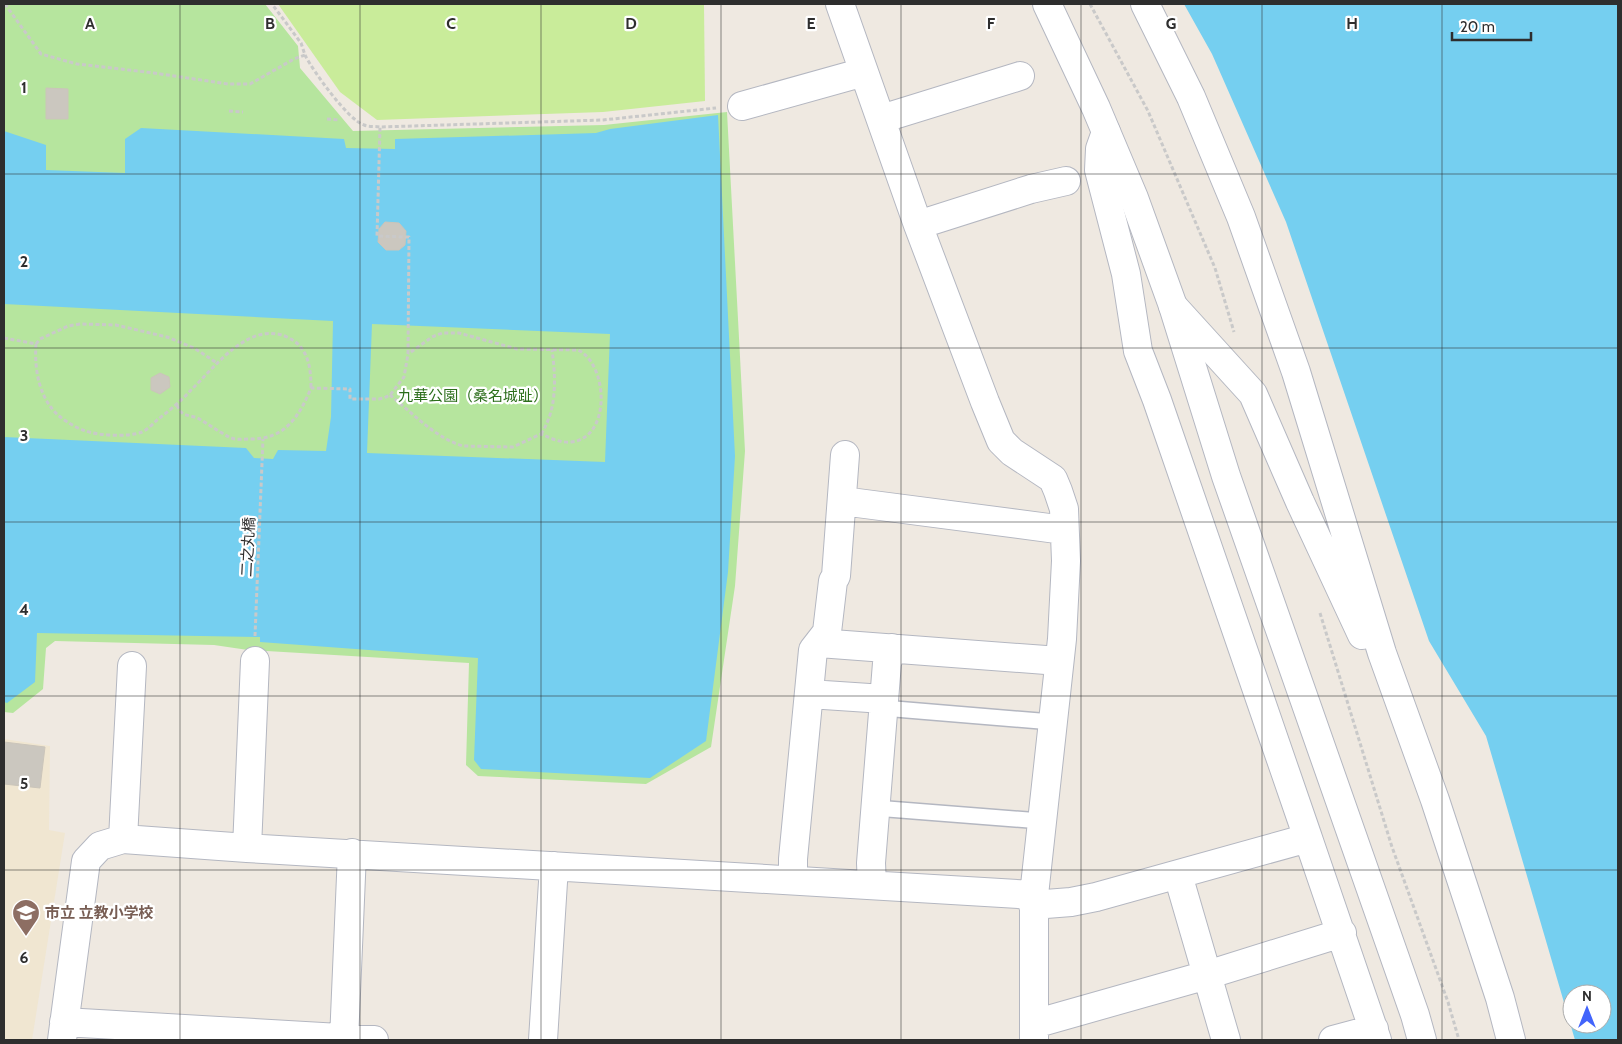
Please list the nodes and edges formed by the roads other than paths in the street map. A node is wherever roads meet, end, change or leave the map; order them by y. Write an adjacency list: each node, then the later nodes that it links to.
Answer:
1 (840, 4): 4 (street)
2 (1047, 4): 8 (street)
3 (1145, 4): 18 (street)
4 (864, 72): 6 (street); 7 (street)
5 (1020, 76): 7 (street)
6 (742, 106)
7 (881, 119): 10 (street)
8 (1106, 132): 11 (street); 26 (street)
9 (1066, 181): 10 (street)
10 (918, 224): 14 (street)
11 (1173, 306): 18 (street); 45 (street)
12 (845, 455): 13 (street)
13 (842, 501): 14 (street); 15 (street)
14 (1064, 530): 19 (street)
15 (819, 643): 16 (street); 21 (street)
16 (892, 648): 19 (street); 22 (street)
17 (255, 652): 28 (street)
18 (1382, 652): 46 (street)
19 (1059, 661): 23 (street)
20 (132, 666): 27 (street)
21 (809, 694): 22 (street); 32 (street)
22 (884, 704): 23 (lane); 24 (street)
23 (1052, 722): 25 (street)
24 (875, 808): 25 (lane); 33 (street)
25 (1042, 821): 34 (street)
26 (1308, 838): 31 (street); 35 (street)
27 (123, 839): 28 (street); 37 (street)
28 (247, 848): 29 (street)
29 (352, 854): 30 (street); 40 (street)
30 (554, 866): 32 (street); 42 (street)
31 (1178, 875): 34 (street); 36 (street)
32 (793, 880): 33 (street)
33 (872, 885): 34 (street)
34 (1033, 900): 38 (street)
35 (1342, 933): 36 (street); 39 (street)
36 (1207, 975): 38 (street); 43 (street)
37 (63, 1031): 40 (street)
38 (1034, 1032)
39 (1376, 1034): 44 (street)
40 (344, 1039): 41 (street)
41 (374, 1040)
42 (543, 1040)
43 (1226, 1040)
44 (1333, 1040)
45 (1422, 1040)
46 (1511, 1040)

